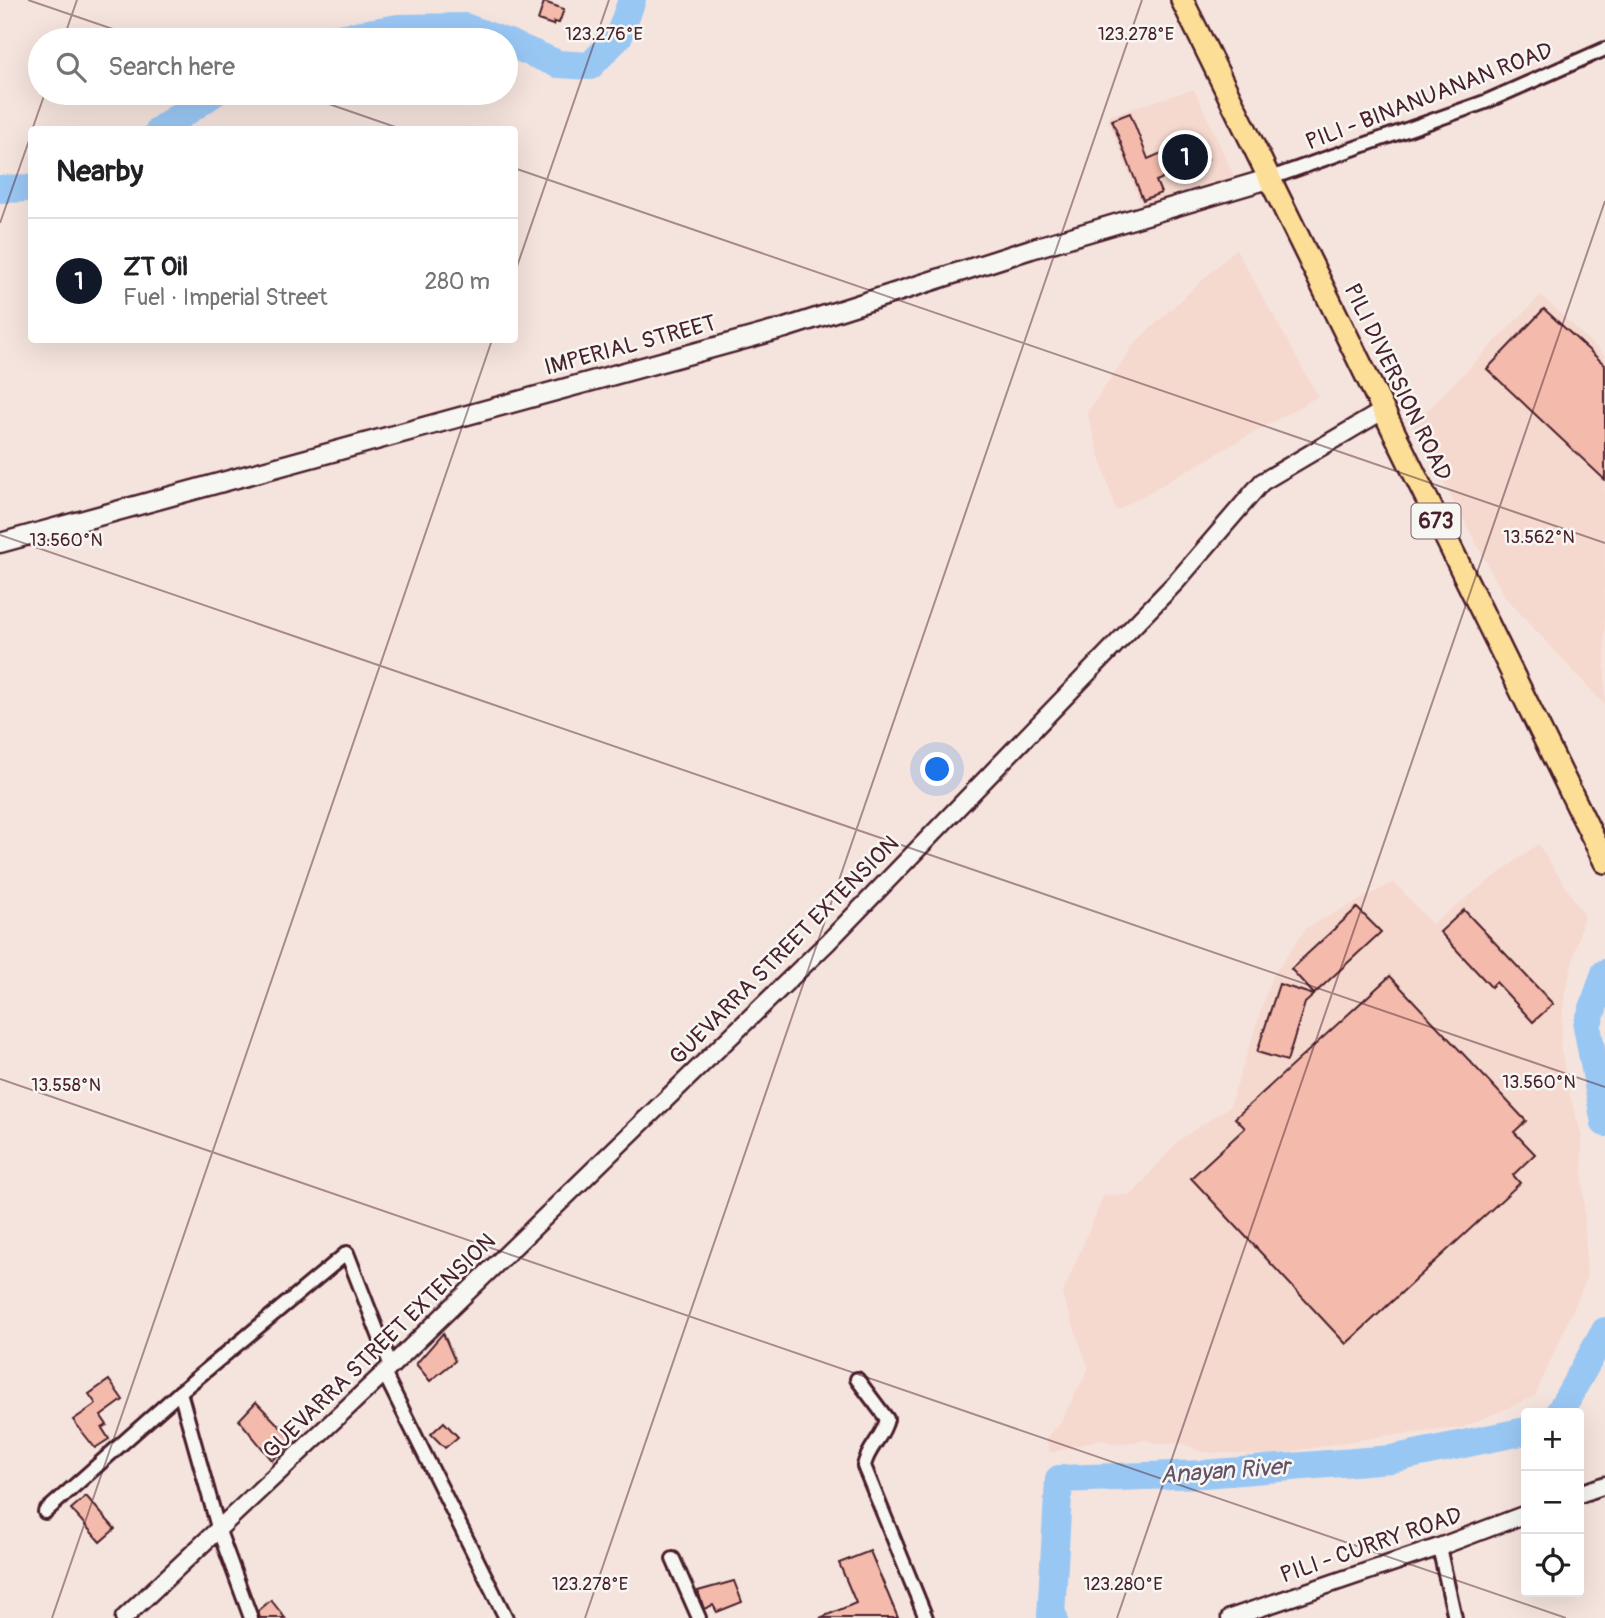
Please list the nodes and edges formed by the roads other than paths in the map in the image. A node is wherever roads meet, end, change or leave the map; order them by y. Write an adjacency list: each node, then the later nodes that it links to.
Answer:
1 (1182, 0): 3 (highway, PILI DIVERSION ROAD / 673)
2 (1605, 49): 3 (street, PILI - BINANUANAN ROAD)
3 (1268, 179): 4 (highway, PILI DIVERSION ROAD / 673); 5 (main road, IMPERIAL STREET)
4 (1384, 410): 6 (highway, PILI DIVERSION ROAD / 673); 7 (street, GUEVARRA STREET EXTENSION)
5 (0, 543)
6 (1605, 862)
7 (388, 1370): 9 (street); 14 (street, GUEVARRA STREET EXTENSION); 19 (street)
8 (857, 1379): 21 (street)
9 (180, 1392): 12 (street); 14 (street)
10 (1605, 1485): 11 (street)
11 (1584, 1492)
12 (45, 1512)
13 (1521, 1516): 15 (street, PILI - CURRY ROAD)
14 (219, 1531): 17 (street, GUEVARRA STREET EXTENSION); 18 (street)
15 (1439, 1547): 22 (street, PILI - CURRY ROAD); 23 (street)
16 (673, 1559): 20 (street)
17 (124, 1618)
18 (251, 1618)
19 (506, 1618)
20 (699, 1618)
21 (926, 1618)
22 (1230, 1618)
23 (1455, 1618)

